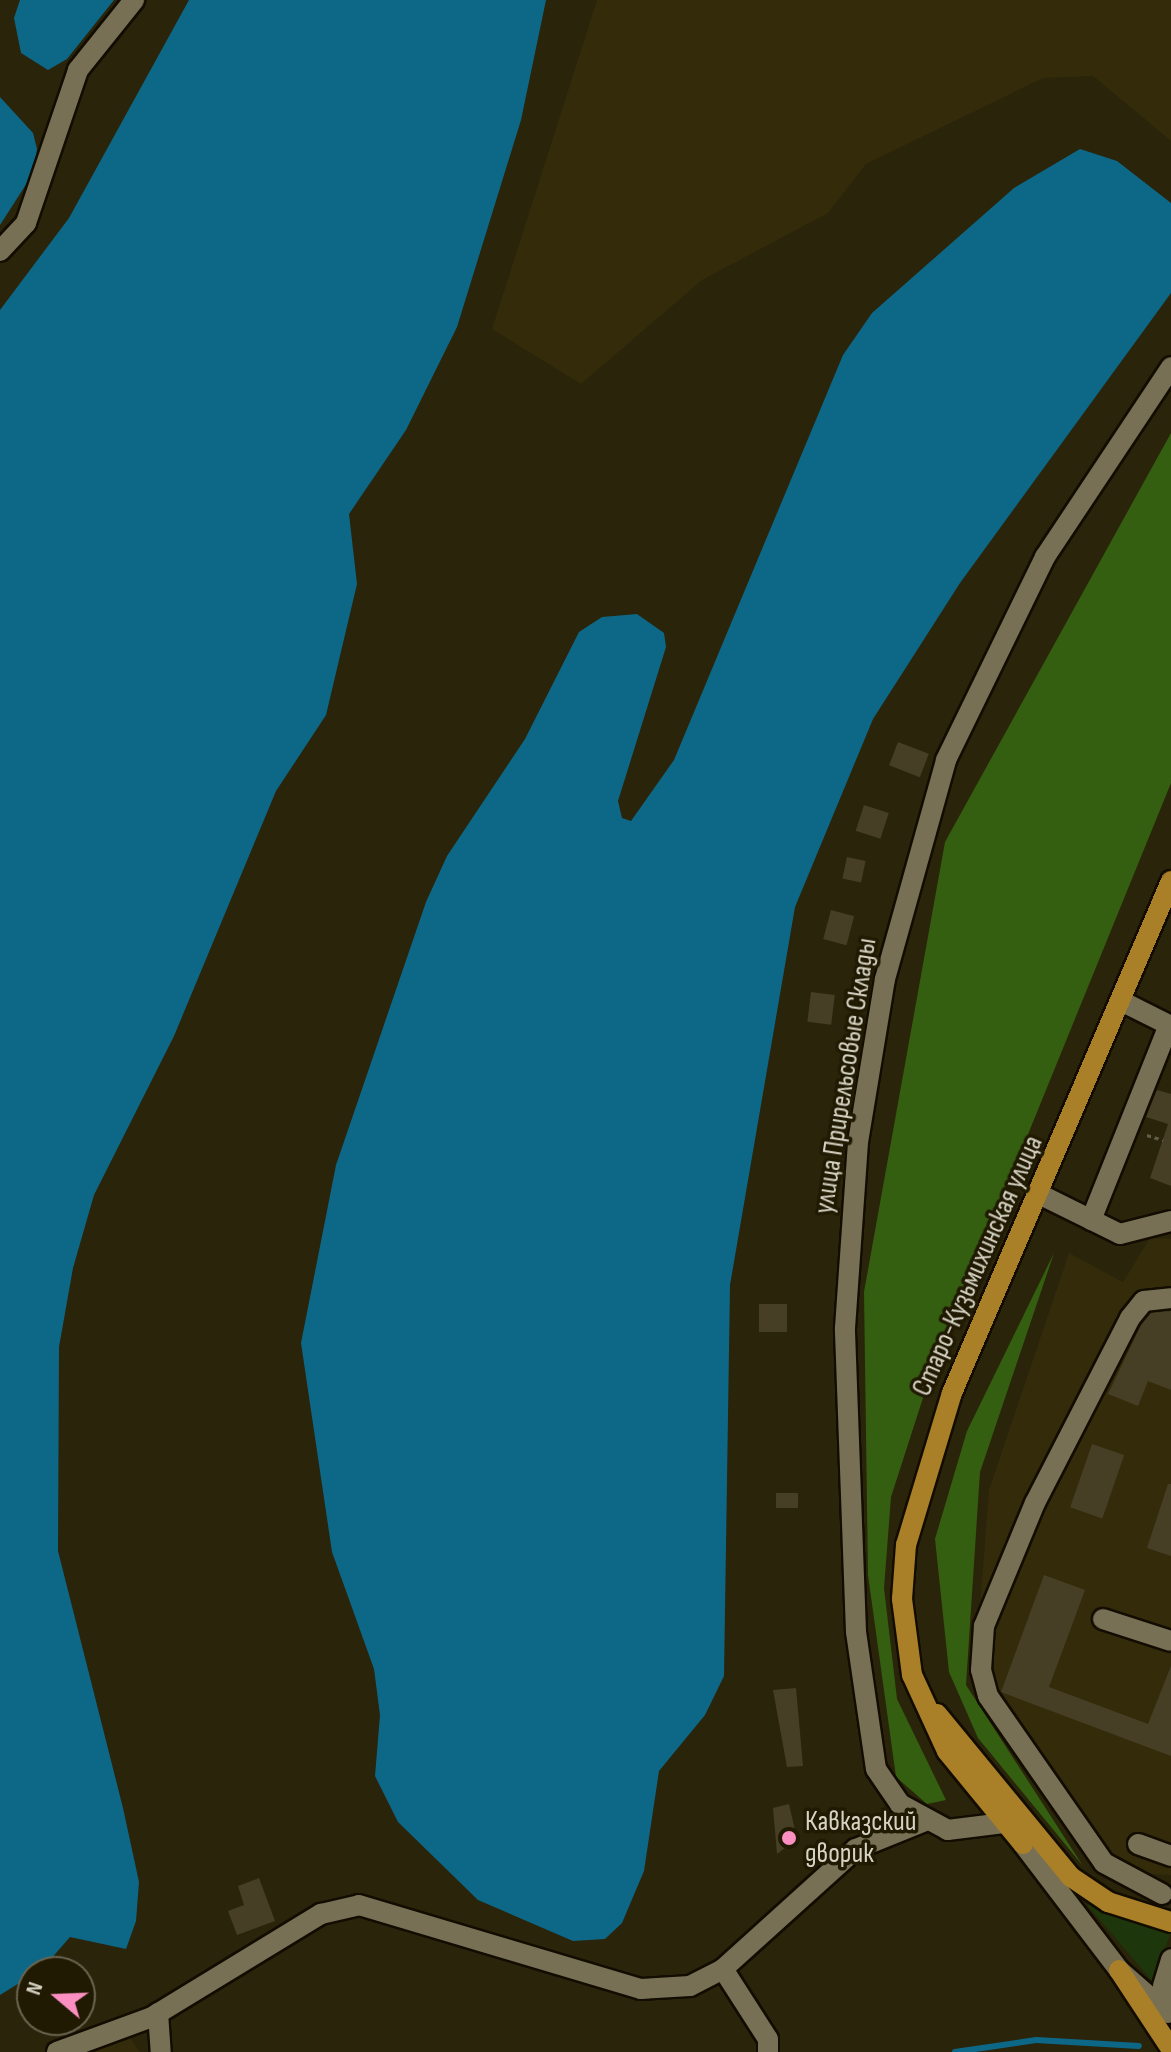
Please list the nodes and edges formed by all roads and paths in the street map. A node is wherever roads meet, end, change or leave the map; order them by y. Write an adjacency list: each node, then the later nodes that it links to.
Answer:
1 (134, 0): 2 (street)
2 (0, 251)
3 (1171, 367): 13 (street, улица Прирельсовые Склады)
4 (1171, 881): 5 (main road, Старо-Кузьмихинская улица)
5 (1123, 1002): 6 (street); 7 (main road, Старо-Кузьмихинская улица)
6 (1170, 1026): 8 (street)
7 (1039, 1194): 8 (street); 14 (main road, Старо-Кузьмихинская улица)
8 (1091, 1220): 9 (street)
9 (1171, 1221)
10 (1171, 1298): 18 (street)
11 (1103, 1619): 12 (street)
12 (1171, 1641)
13 (925, 1821): 14 (street); 22 (street)
14 (1015, 1823): 15 (main road, Старо-Кузьмихинская улица); 19 (main road, Старо-Кузьмихинская улица)
15 (1023, 1844): 23 (street, Старо-Кузьмихинская улица)
16 (1138, 1844): 17 (street)
17 (1171, 1856)
18 (1167, 1885): 19 (street); 20 (street)
19 (1138, 1914): 20 (main road, Старо-Кузьмихинская улица)
20 (1171, 1922)
21 (1171, 1959): 25 (street)
22 (723, 1969): 24 (street); 29 (street)
23 (1119, 1970): 25 (street, Старо-Кузьмихинская улица); 26 (main road, Старо-Кузьмихинская улица)
24 (158, 2013): 27 (street); 28 (street)
25 (1169, 2015)
26 (1171, 2049)
27 (57, 2052)
28 (161, 2052)
29 (768, 2052)

